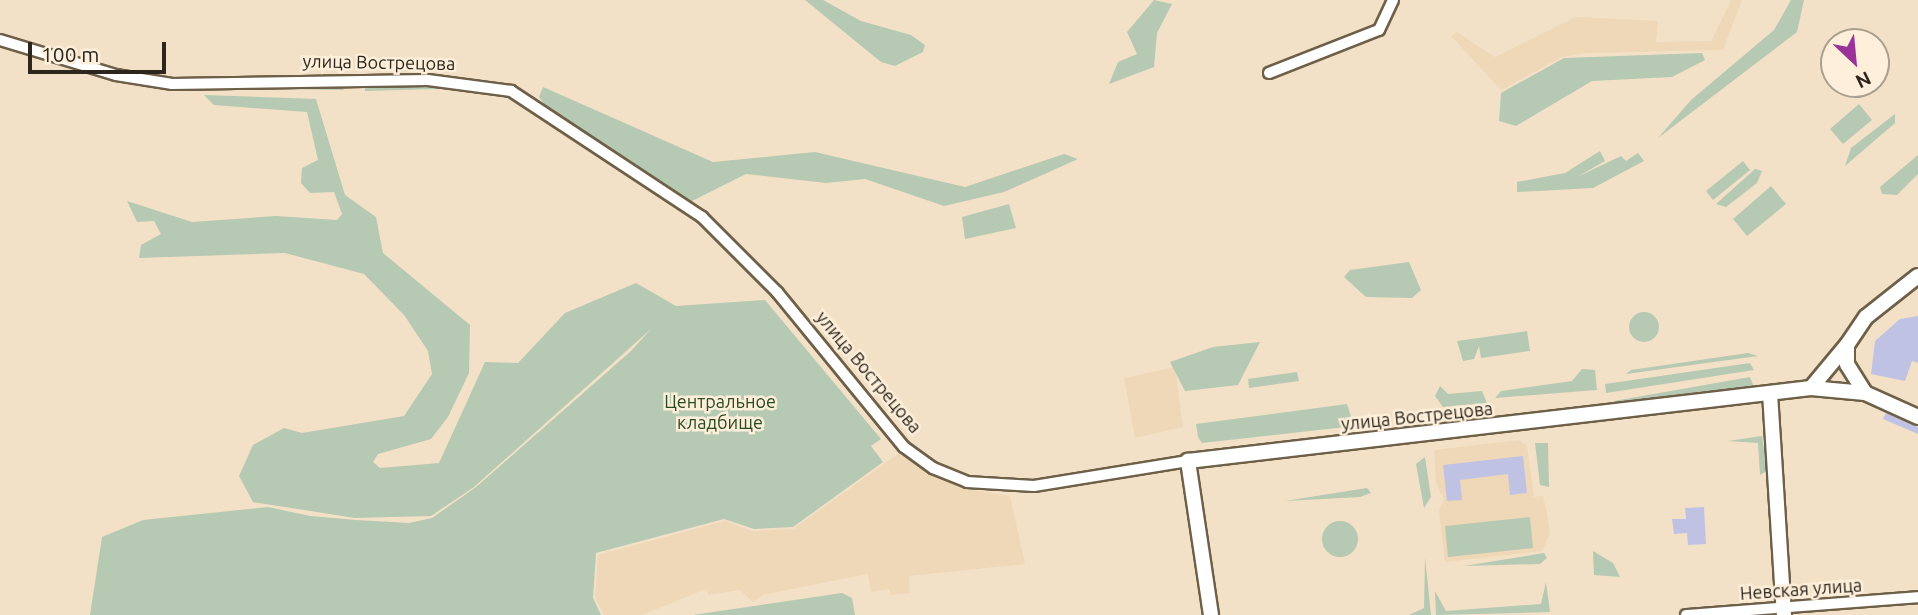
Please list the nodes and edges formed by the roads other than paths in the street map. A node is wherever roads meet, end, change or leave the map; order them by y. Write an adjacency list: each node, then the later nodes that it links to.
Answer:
1 (1393, 0): 3 (street)
2 (0, 40): 10 (street, улица Вострецова)
3 (1269, 73)
4 (1918, 276): 5 (street)
5 (1847, 345): 6 (street); 8 (street)
6 (1811, 388): 7 (street, улица Вострецова); 8 (street, улица Вострецова)
7 (1770, 393): 10 (street, улица Вострецова); 12 (street)
8 (1864, 393): 9 (street, улица Вострецова)
9 (1918, 417)
10 (1188, 461): 13 (street)
11 (1918, 597): 12 (street, Невская улица)
12 (1784, 611): 14 (street, Невская улица)
13 (1211, 615)
14 (1686, 615)

